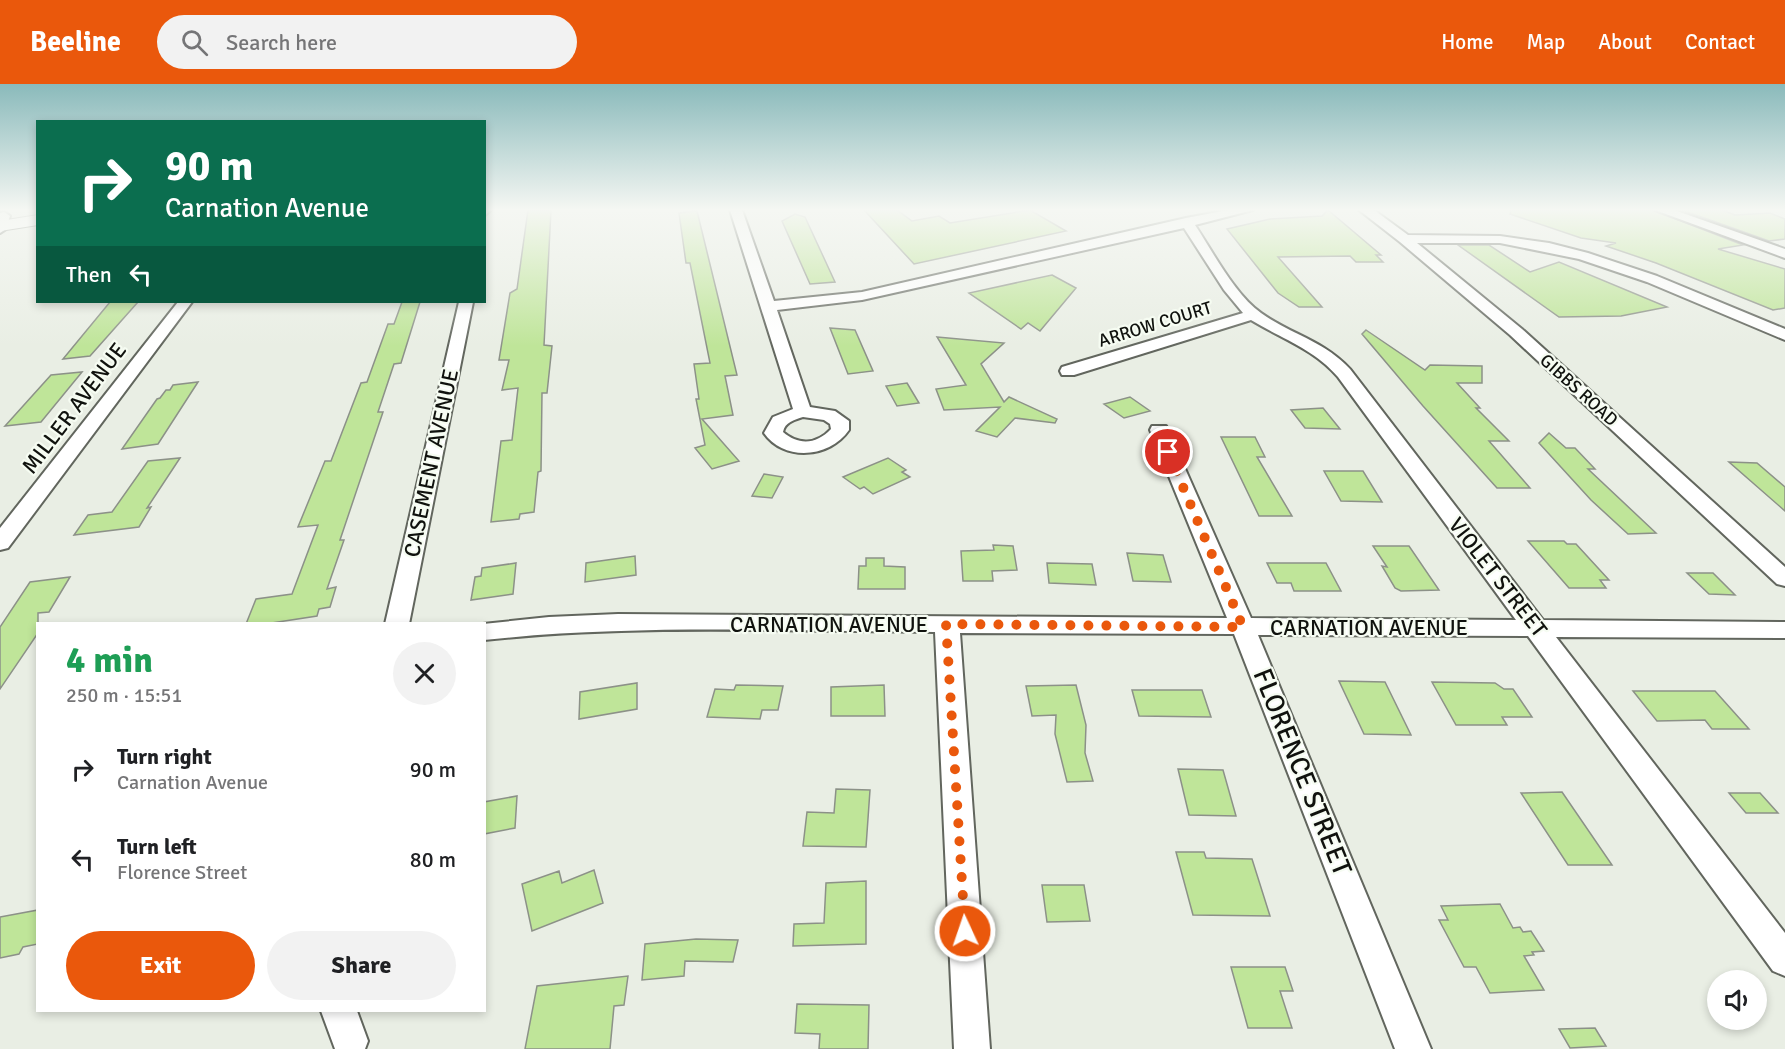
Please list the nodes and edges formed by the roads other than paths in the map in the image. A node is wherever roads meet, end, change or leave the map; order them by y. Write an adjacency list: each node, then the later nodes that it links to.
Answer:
1 (751, 255): 8 (street)
2 (1041, 255): 8 (street)
3 (1210, 255): 9 (street, VIOLET STREET)
4 (1424, 255): 15 (street, GIBBS ROAD)
5 (1583, 255): 10 (street)
6 (184, 303): 14 (street, MILLER AVENUE)
7 (465, 303): 16 (street, CASEMENT AVENUE)
8 (769, 306): 12 (street)
9 (1253, 315): 11 (street, ARROW COURT); 19 (street, VIOLET STREET)
10 (1785, 335)
11 (1068, 371)
12 (803, 412)
13 (1159, 430): 18 (street, FLORENCE STREET)
14 (0, 543)
15 (1785, 579)
16 (397, 622)
17 (946, 624): 18 (street, CARNATION AVENUE); 21 (street, CARNATION AVENUE); 23 (street)
18 (1243, 627): 19 (street, CARNATION AVENUE); 24 (street, FLORENCE STREET)
19 (1537, 628): 20 (street, CARNATION AVENUE); 22 (street, VIOLET STREET)
20 (1785, 630)
21 (486, 632)
22 (1785, 960)
23 (972, 1049)
24 (1413, 1049)

